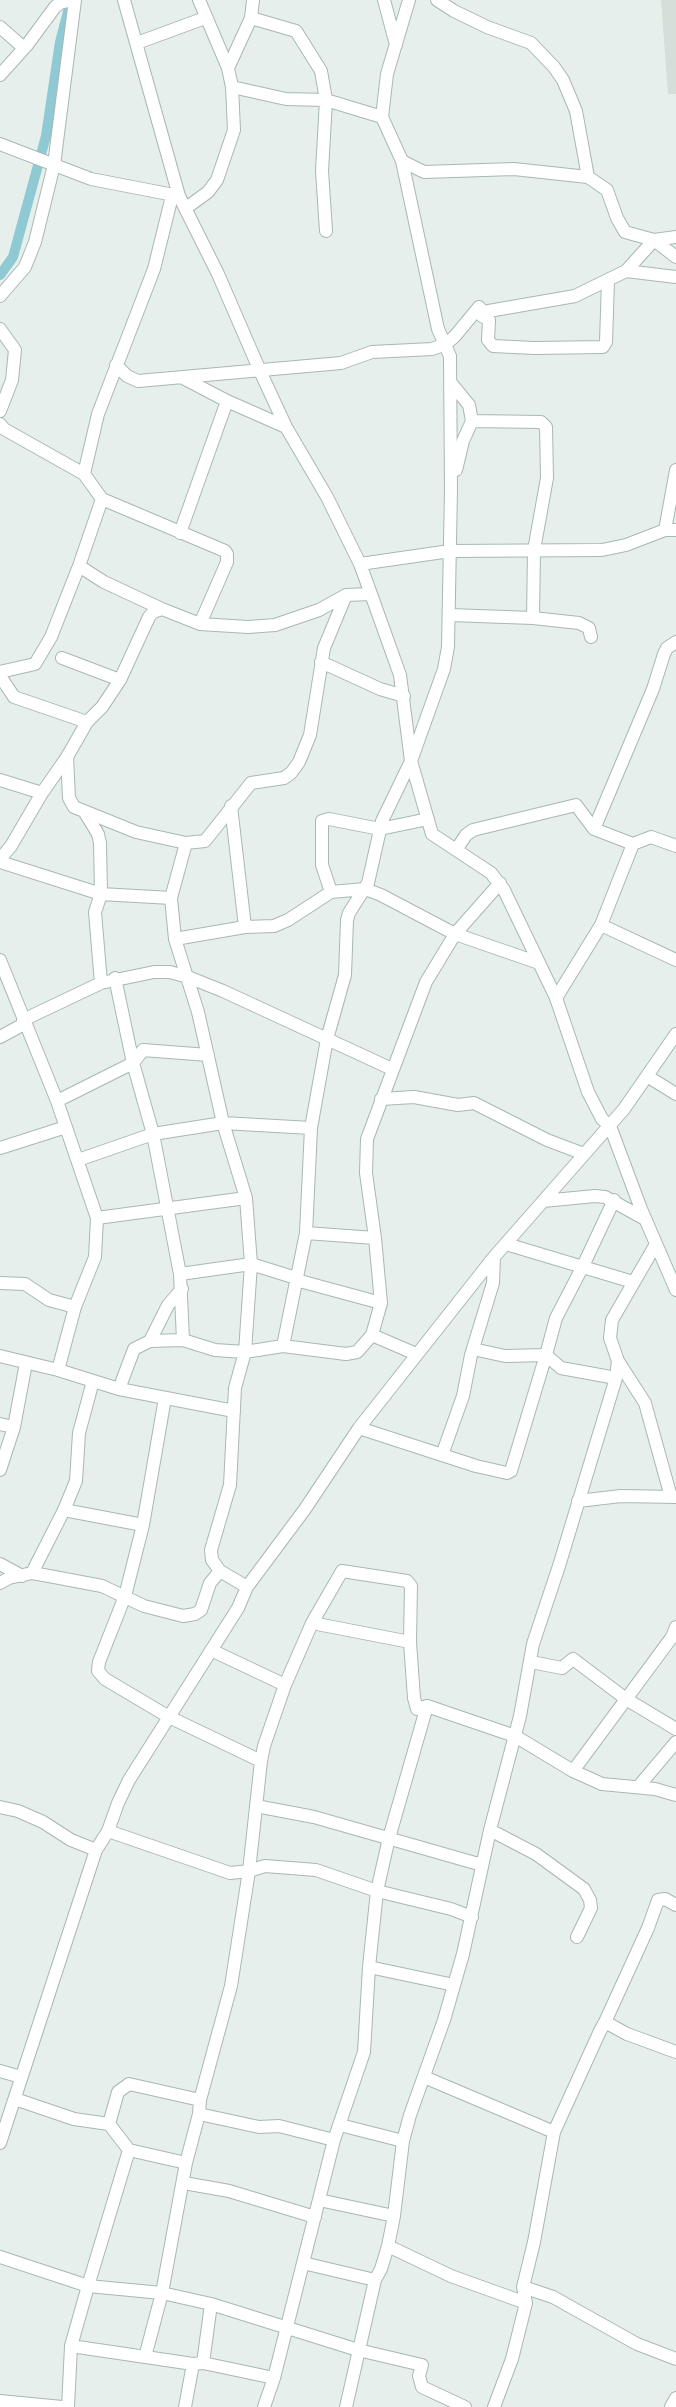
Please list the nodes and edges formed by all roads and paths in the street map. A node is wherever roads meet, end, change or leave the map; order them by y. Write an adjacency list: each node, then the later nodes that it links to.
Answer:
1 (74, 0): 13 (street); 21 (street)
2 (124, 0): 11 (street)
3 (199, 0): 8 (street)
4 (254, 0): 9 (street)
5 (384, 0): 12 (street)
6 (409, 0): 12 (street)
7 (437, 0): 22 (street)
8 (205, 18): 11 (street); 14 (street)
9 (251, 18): 14 (street); 17 (street)
10 (0, 27): 13 (street)
11 (137, 43): 23 (street)
12 (396, 45): 18 (street)
13 (24, 48): 15 (street)
14 (228, 68): 16 (street)
15 (0, 75)
16 (232, 86): 17 (street); 24 (street)
17 (326, 100): 18 (street); 25 (street)
18 (382, 117): 20 (street)
19 (2, 145): 21 (street)
20 (402, 161): 22 (street); 35 (street)
21 (54, 165): 23 (street); 32 (street)
22 (588, 177): 27 (street)
23 (176, 196): 24 (street); 36 (street)
24 (186, 208): 37 (street)
25 (326, 231)
26 (676, 237): 27 (street)
27 (654, 240): 28 (street); 29 (street)
28 (676, 257)
29 (626, 271): 30 (street); 31 (street)
30 (676, 277)
31 (608, 280): 33 (street); 33 (street)
32 (0, 296)
33 (479, 307): 35 (street)
34 (0, 328): 41 (street)
35 (446, 344): 37 (street); 39 (street)
36 (116, 365): 38 (street); 46 (street)
37 (260, 372): 38 (street); 44 (street)
38 (183, 378): 40 (street)
39 (451, 383): 42 (street); 47 (street)
40 (227, 401): 44 (street); 50 (street)
41 (0, 411)
42 (472, 421): 47 (street); 51 (street)
43 (0, 424): 46 (street)
44 (286, 427): 53 (street)
45 (676, 470): 49 (street)
46 (84, 474): 48 (street)
47 (451, 489): 52 (street)
48 (102, 500): 50 (street); 54 (street)
49 (671, 530): 51 (street)
50 (180, 533): 60 (street)
51 (534, 550): 52 (street); 59 (street)
52 (450, 551): 53 (street); 58 (street)
53 (360, 564): 55 (street)
54 (79, 566): 57 (street); 65 (street)
55 (370, 594): 56 (street); 69 (street)
56 (346, 595): 60 (street); 64 (street)
57 (162, 609): 60 (street); 67 (street)
58 (450, 616): 59 (street); 73 (street)
59 (533, 618): 61 (street)
60 (200, 624)
61 (591, 637)
62 (676, 642): 80 (street)
63 (62, 658): 67 (street)
64 (321, 662): 69 (street); 76 (street)
65 (0, 672)
66 (0, 676): 70 (street)
67 (120, 680): 71 (street)
68 (0, 694): 70 (street)
69 (404, 696): 73 (street)
70 (14, 697): 71 (street)
71 (87, 722): 72 (street)
72 (67, 757): 75 (street); 77 (street)
73 (411, 761): 78 (street); 79 (street)
74 (0, 780): 75 (street)
75 (42, 793): 85 (street)
76 (231, 806): 81 (street); 92 (street)
77 (84, 811): 81 (street); 89 (street)
78 (428, 819): 79 (street); 84 (street)
79 (380, 829): 87 (street); 88 (street)
80 (594, 829): 82 (street); 84 (street)
81 (186, 843): 90 (street)
82 (633, 844): 83 (street); 91 (street)
83 (676, 846)
84 (456, 850): 86 (street)
85 (0, 861): 89 (street)
86 (500, 883): 93 (street); 97 (street)
87 (365, 889): 88 (street); 93 (street); 105 (street)
88 (331, 892): 92 (street)
89 (100, 894): 90 (street); 100 (street)
90 (171, 898): 94 (street)
91 (601, 925): 96 (street); 101 (street)
92 (245, 926): 94 (street)
93 (455, 934): 97 (street); 108 (street)
94 (174, 939): 98 (street)
95 (0, 960): 102 (street)
96 (676, 960)
97 (539, 963): 101 (street)
98 (188, 977): 99 (street); 105 (street); 106 (street)
99 (115, 978): 100 (street); 107 (street)
100 (101, 983): 102 (street)
101 (556, 998): 114 (street)
102 (24, 1022): 104 (street); 112 (street)
103 (676, 1034): 109 (street)
104 (0, 1037)
105 (327, 1039): 108 (street); 116 (street)
106 (208, 1055): 107 (street); 113 (street)
107 (133, 1063): 112 (street); 117 (street)
108 (392, 1069): 111 (street)
109 (647, 1076): 110 (street); 114 (street)
110 (676, 1094)
111 (381, 1099): 119 (street); 128 (street)
112 (57, 1101): 115 (street)
113 (223, 1123): 116 (street); 117 (street); 121 (street)
114 (609, 1124): 119 (street); 126 (street)
115 (66, 1128): 118 (street); 120 (street)
116 (312, 1128): 127 (street)
117 (153, 1134): 120 (street); 124 (street)
118 (0, 1148)
119 (584, 1154): 123 (street)
120 (78, 1160): 125 (street)
121 (246, 1198): 124 (street); 132 (street)
122 (614, 1200): 123 (street); 126 (street); 133 (street)
123 (543, 1201): 129 (street)
124 (166, 1210): 125 (street); 134 (street)
125 (97, 1218): 141 (street)
126 (645, 1219): 130 (street)
127 (306, 1233): 128 (street); 135 (street)
128 (375, 1238): 140 (street)
129 (506, 1244): 131 (street); 133 (street)
130 (656, 1244): 136 (street); 139 (street)
131 (494, 1257): 146 (street); 148 (street)
132 (251, 1264): 134 (street); 135 (street); 147 (street)
133 (584, 1266): 136 (street); 149 (street)
134 (180, 1274): 138 (street)
135 (296, 1279): 140 (street); 145 (street)
136 (633, 1282): 151 (street)
137 (0, 1283): 141 (street)
138 (182, 1289): 143 (street); 144 (street)
139 (676, 1290)
140 (381, 1303): 142 (street)
141 (76, 1307): 153 (street)
142 (372, 1335): 145 (street); 148 (street)
143 (183, 1340): 144 (street); 147 (street)
144 (150, 1341): 156 (street)
145 (283, 1346): 147 (street)
146 (473, 1349): 149 (street); 162 (street)
147 (245, 1352): 158 (street)
148 (416, 1354): 161 (street)
149 (546, 1355): 154 (street); 162 (street)
150 (0, 1356): 152 (street)
151 (618, 1361): 154 (street); 164 (street)
152 (26, 1362): 153 (street); 160 (street)
153 (58, 1370): 155 (street)
154 (616, 1378): 165 (street)
155 (92, 1380): 156 (street); 166 (street)
156 (119, 1389): 157 (street)
157 (165, 1398): 158 (street); 167 (street)
158 (234, 1411): 169 (street)
159 (0, 1424): 160 (street)
160 (14, 1427): 163 (street)
161 (359, 1428): 162 (street); 172 (street)
162 (442, 1455)
163 (0, 1470)
164 (674, 1497): 165 (street)
165 (578, 1501): 178 (street)
166 (64, 1510): 167 (street); 170 (street)
167 (143, 1525): 173 (street)
168 (0, 1564): 170 (street)
169 (220, 1570): 172 (street); 173 (street)
170 (27, 1575): 171 (street); 173 (street)
171 (0, 1583)
172 (247, 1587): 177 (street)
173 (125, 1596): 182 (street)
174 (312, 1623): 176 (street); 176 (street); 179 (street)
175 (675, 1634): 180 (street)
176 (410, 1642): 181 (street)
177 (211, 1650): 179 (street); 182 (street)
178 (531, 1662): 180 (street); 184 (street)
179 (285, 1685): 186 (street)
180 (626, 1699): 183 (street); 187 (street)
181 (427, 1706): 184 (street); 194 (street)
182 (169, 1717): 186 (street); 193 (street)
183 (676, 1729)
184 (515, 1736): 187 (street); 192 (street)
185 (676, 1742): 188 (street)
186 (261, 1761): 190 (street)
187 (573, 1771): 188 (street)
188 (638, 1787): 189 (street)
189 (676, 1795)
190 (256, 1806): 194 (street); 197 (street)
191 (0, 1807): 195 (street)
192 (490, 1830): 196 (street); 201 (street)
193 (108, 1831): 195 (street); 197 (street)
194 (390, 1838): 196 (street); 198 (street)
195 (96, 1850): 207 (street)
196 (482, 1865): 200 (street)
197 (249, 1871): 198 (street); 210 (street)
198 (377, 1891): 200 (street); 202 (street)
199 (676, 1905): 204 (street)
200 (472, 1917): 203 (street)
201 (577, 1938)
202 (369, 1967): 203 (street); 213 (street)
203 (454, 1985): 208 (street)
204 (605, 2022): 205 (street); 214 (street)
205 (676, 2052)
206 (0, 2071): 207 (street)
207 (21, 2077): 209 (street)
208 (424, 2077): 214 (street); 216 (street)
209 (15, 2099): 212 (street); 217 (street)
210 (200, 2100): 211 (street); 212 (street)
211 (199, 2114): 215 (street); 219 (street)
212 (108, 2124): 218 (street)
213 (340, 2125): 215 (street); 216 (street)
214 (554, 2132): 229 (street)
215 (334, 2140): 221 (street)
216 (403, 2142): 222 (street)
217 (0, 2143)
218 (129, 2150): 219 (street); 228 (street)
219 (186, 2164): 220 (street)
220 (184, 2183): 223 (street); 230 (street)
221 (319, 2200): 222 (street); 223 (street)
222 (394, 2216): 224 (street)
223 (315, 2217): 226 (street)
224 (388, 2246): 227 (street); 231 (street)
225 (0, 2256): 228 (street)
226 (303, 2263): 227 (street); 233 (street)
227 (375, 2280): 235 (street)
228 (88, 2286): 230 (street); 234 (street)
229 (523, 2287): 231 (street); 237 (street)
230 (162, 2293): 232 (street); 236 (street)
231 (526, 2303): 248 (street)
232 (211, 2304): 233 (street); 238 (street)
233 (286, 2328): 235 (street); 239 (street)
234 (71, 2346): 236 (street); 243 (street)
235 (358, 2350): 246 (street); 247 (street)
236 (146, 2357): 238 (street)
237 (676, 2359)
238 (198, 2363): 239 (street); 244 (street)
239 (274, 2378): 245 (street)
240 (676, 2398): 249 (street)
241 (0, 2402): 242 (street)
242 (62, 2407)
243 (68, 2407)
244 (186, 2407)
245 (264, 2407)
246 (346, 2407)
247 (465, 2407)
248 (494, 2407)
249 (671, 2407)

